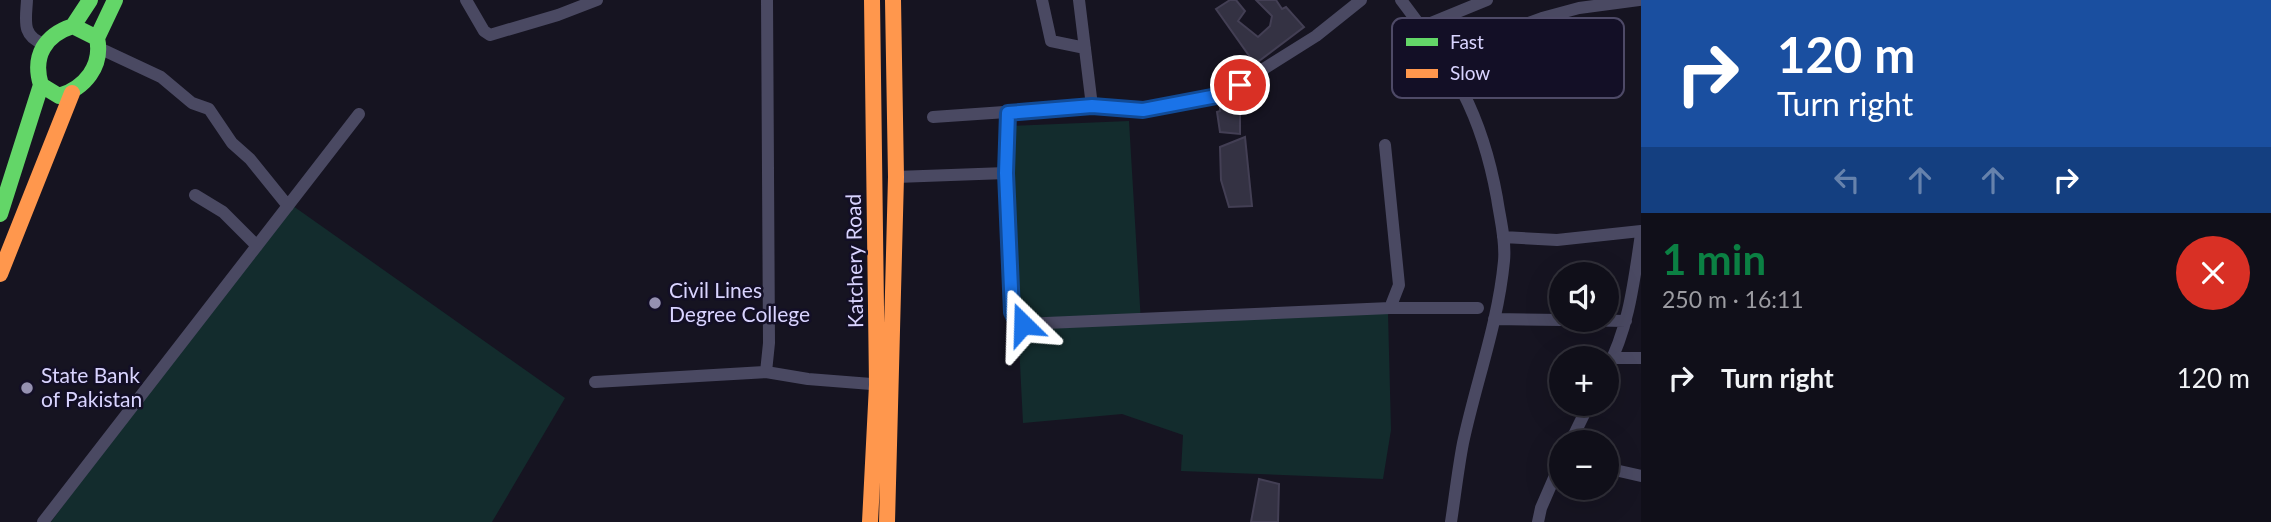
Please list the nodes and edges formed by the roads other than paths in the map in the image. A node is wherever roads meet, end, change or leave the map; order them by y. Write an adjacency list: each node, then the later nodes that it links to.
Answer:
1 (27, 0): 20 (street)
2 (90, 0): 18 (main road)
3 (115, 0): 19 (main road)
4 (466, 0): 5 (street)
5 (597, 0)
6 (767, 0): 54 (street)
7 (872, 0): 29 (main road, Katchery Road)
8 (893, 0): 30 (main road, Katchery Road)
9 (1042, 0): 21 (street)
10 (1079, 0): 21 (street)
11 (1361, 0): 25 (street)
12 (1401, 0): 15 (street)
13 (1487, 0): 16 (street)
14 (1639, 0): 17 (street)
15 (1414, 18)
16 (1443, 18)
17 (1542, 18)
18 (73, 26): 19 (main road); 20 (main road)
19 (98, 43): 23 (main road); 36 (street)
20 (44, 44): 22 (main road)
21 (1085, 48): 25 (street)
22 (39, 80): 23 (main road); 33 (main road); 37 (main road)
23 (65, 95): 40 (main road); 44 (main road)
24 (1467, 98): 39 (street)
25 (1092, 106): 26 (street)
26 (1008, 113): 28 (street); 32 (street)
27 (359, 114): 36 (street)
28 (933, 117)
29 (874, 122): 30 (main road); 42 (main road, Katchery Road)
30 (895, 122): 34 (main road, Katchery Road)
31 (1385, 145): 45 (street)
32 (1006, 173): 34 (street); 45 (street)
33 (0, 177)
34 (896, 177): 41 (main road, Katchery Road)
35 (195, 195): 43 (street)
36 (288, 206): 43 (street)
37 (0, 214)
38 (1641, 232): 39 (street); 50 (street)
39 (1503, 237): 47 (street)
40 (0, 240)
41 (893, 243): 42 (main road); 56 (main road, Katchery Road)
42 (875, 244): 56 (main road, Katchery Road)
43 (257, 246): 61 (street)
44 (0, 274)
45 (1390, 308): 46 (street)
46 (1478, 308)
47 (1494, 319): 48 (street); 64 (street)
48 (1549, 320)
49 (1619, 321): 50 (street)
50 (1626, 321): 51 (street)
51 (1617, 346)
52 (1619, 358): 53 (street)
53 (1641, 358)
54 (766, 372): 55 (street); 56 (street)
55 (595, 382)
56 (884, 385): 57 (main road, Katchery Road)
57 (883, 447): 62 (main road, Katchery Road); 63 (main road, Katchery Road)
58 (1619, 471): 59 (street)
59 (1641, 476)
60 (1549, 490): 65 (street)
61 (43, 522)
62 (870, 522)
63 (887, 522)
64 (1451, 522)
65 (1538, 522)

